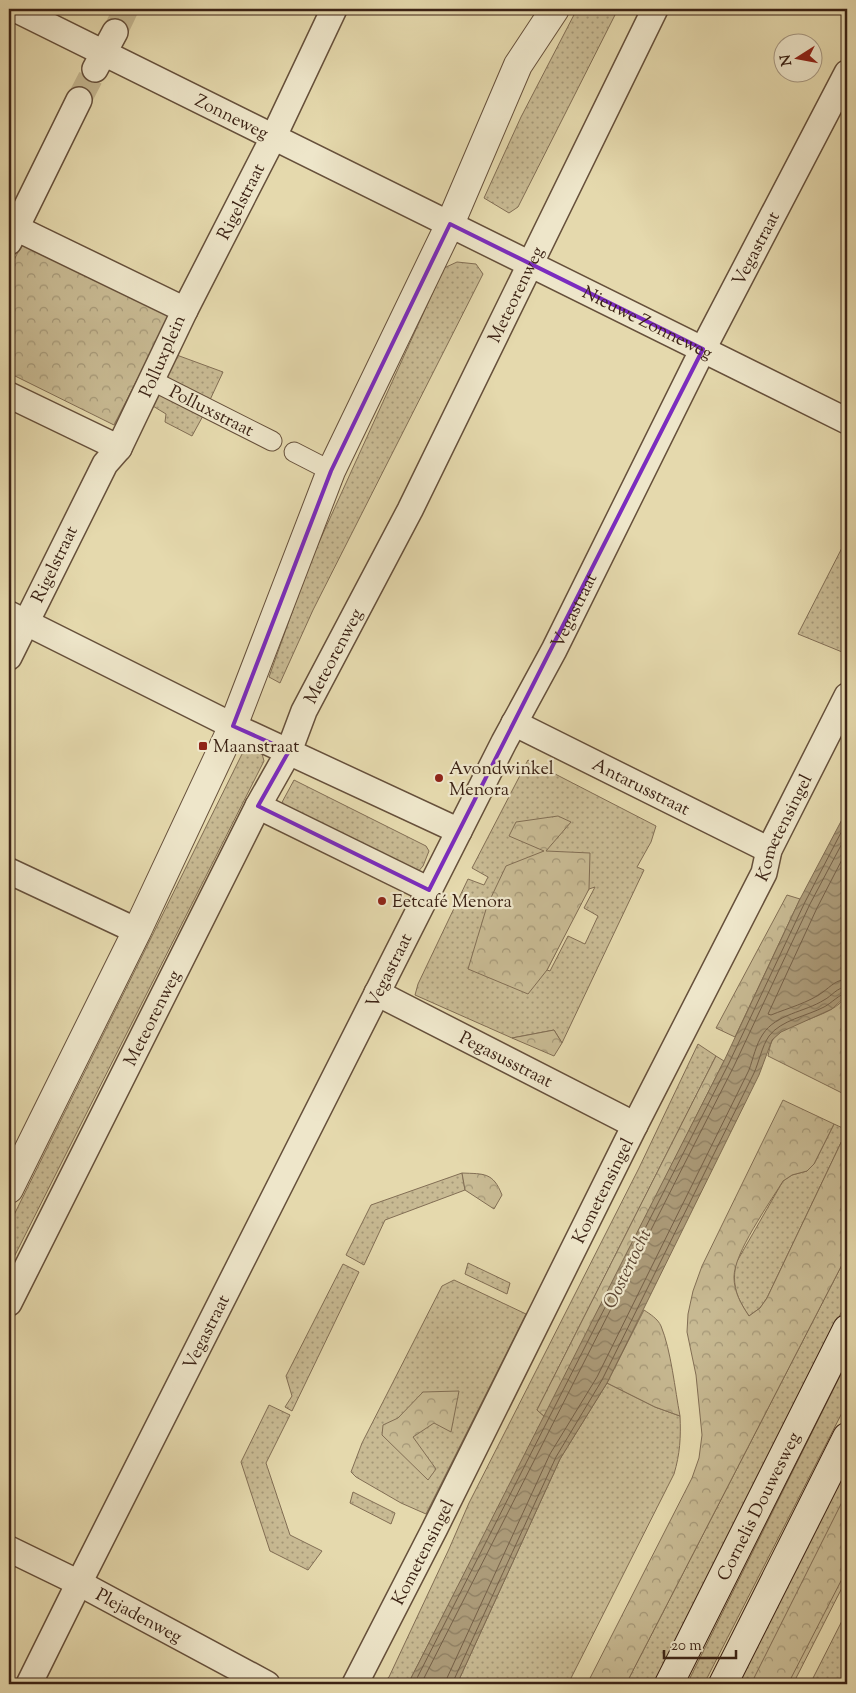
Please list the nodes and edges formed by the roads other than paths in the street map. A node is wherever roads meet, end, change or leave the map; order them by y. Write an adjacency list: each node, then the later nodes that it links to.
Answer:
1 (15, 9): 8 (street, Zonneweg)
2 (334, 9): 8 (street, Rigelstraat)
3 (555, 9): 9 (street)
4 (655, 9): 11 (street, Meteorenweg)
5 (847, 73): 7 (street, Vegastraat)
6 (79, 100): 10 (street)
7 (838, 114): 13 (street, Vegastraat)
8 (273, 138): 9 (street, Zonneweg); 12 (street, Rigelstraat)
9 (450, 224): 11 (street, Nieuwe Zonneweg); 20 (street)
10 (12, 235): 12 (street, Polluxplein)
11 (531, 263): 13 (street, Nieuwe Zonneweg); 26 (street, Meteorenweg)
12 (185, 310): 14 (street, Polluxplein)
13 (703, 349): 16 (street, Nieuwe Zonneweg); 24 (street, Vegastraat)
14 (151, 380): 17 (street, Polluxstraat); 18 (street, Polluxplein)
15 (9, 395): 18 (street)
16 (847, 421)
17 (272, 441)
18 (119, 448): 21 (street, Rigelstraat)
19 (294, 452): 20 (street)
20 (331, 471): 25 (street)
21 (17, 618): 22 (street, Rigelstraat); 25 (street)
22 (9, 657)
23 (847, 696): 29 (street, Kometensingel)
24 (514, 723): 28 (street, Vegastraat); 29 (street, Antarusstraat)
25 (233, 726): 26 (street); 32 (street)
26 (289, 751): 27 (street, Meteorenweg); 28 (street)
27 (258, 806): 31 (street); 36 (street, Meteorenweg)
28 (459, 831): 31 (street, Vegastraat)
29 (769, 850): 34 (street, Kometensingel)
30 (9, 871): 32 (street)
31 (429, 890): 33 (street, Vegastraat)
32 (137, 931): 35 (street)
33 (377, 994): 34 (street, Pegasusstraat); 40 (street, Vegastraat)
34 (635, 1125): 43 (street, Kometensingel)
35 (9, 1189)
36 (9, 1303)
37 (847, 1329): 44 (street, Cornelis Douwesweg)
38 (847, 1437): 45 (street)
39 (9, 1549): 40 (street, Plejadenweg)
40 (79, 1583): 41 (street, Vegastraat); 42 (street, Plejadenweg)
41 (30, 1684)
42 (267, 1684)
43 (355, 1684)
44 (669, 1684)
45 (723, 1684)

